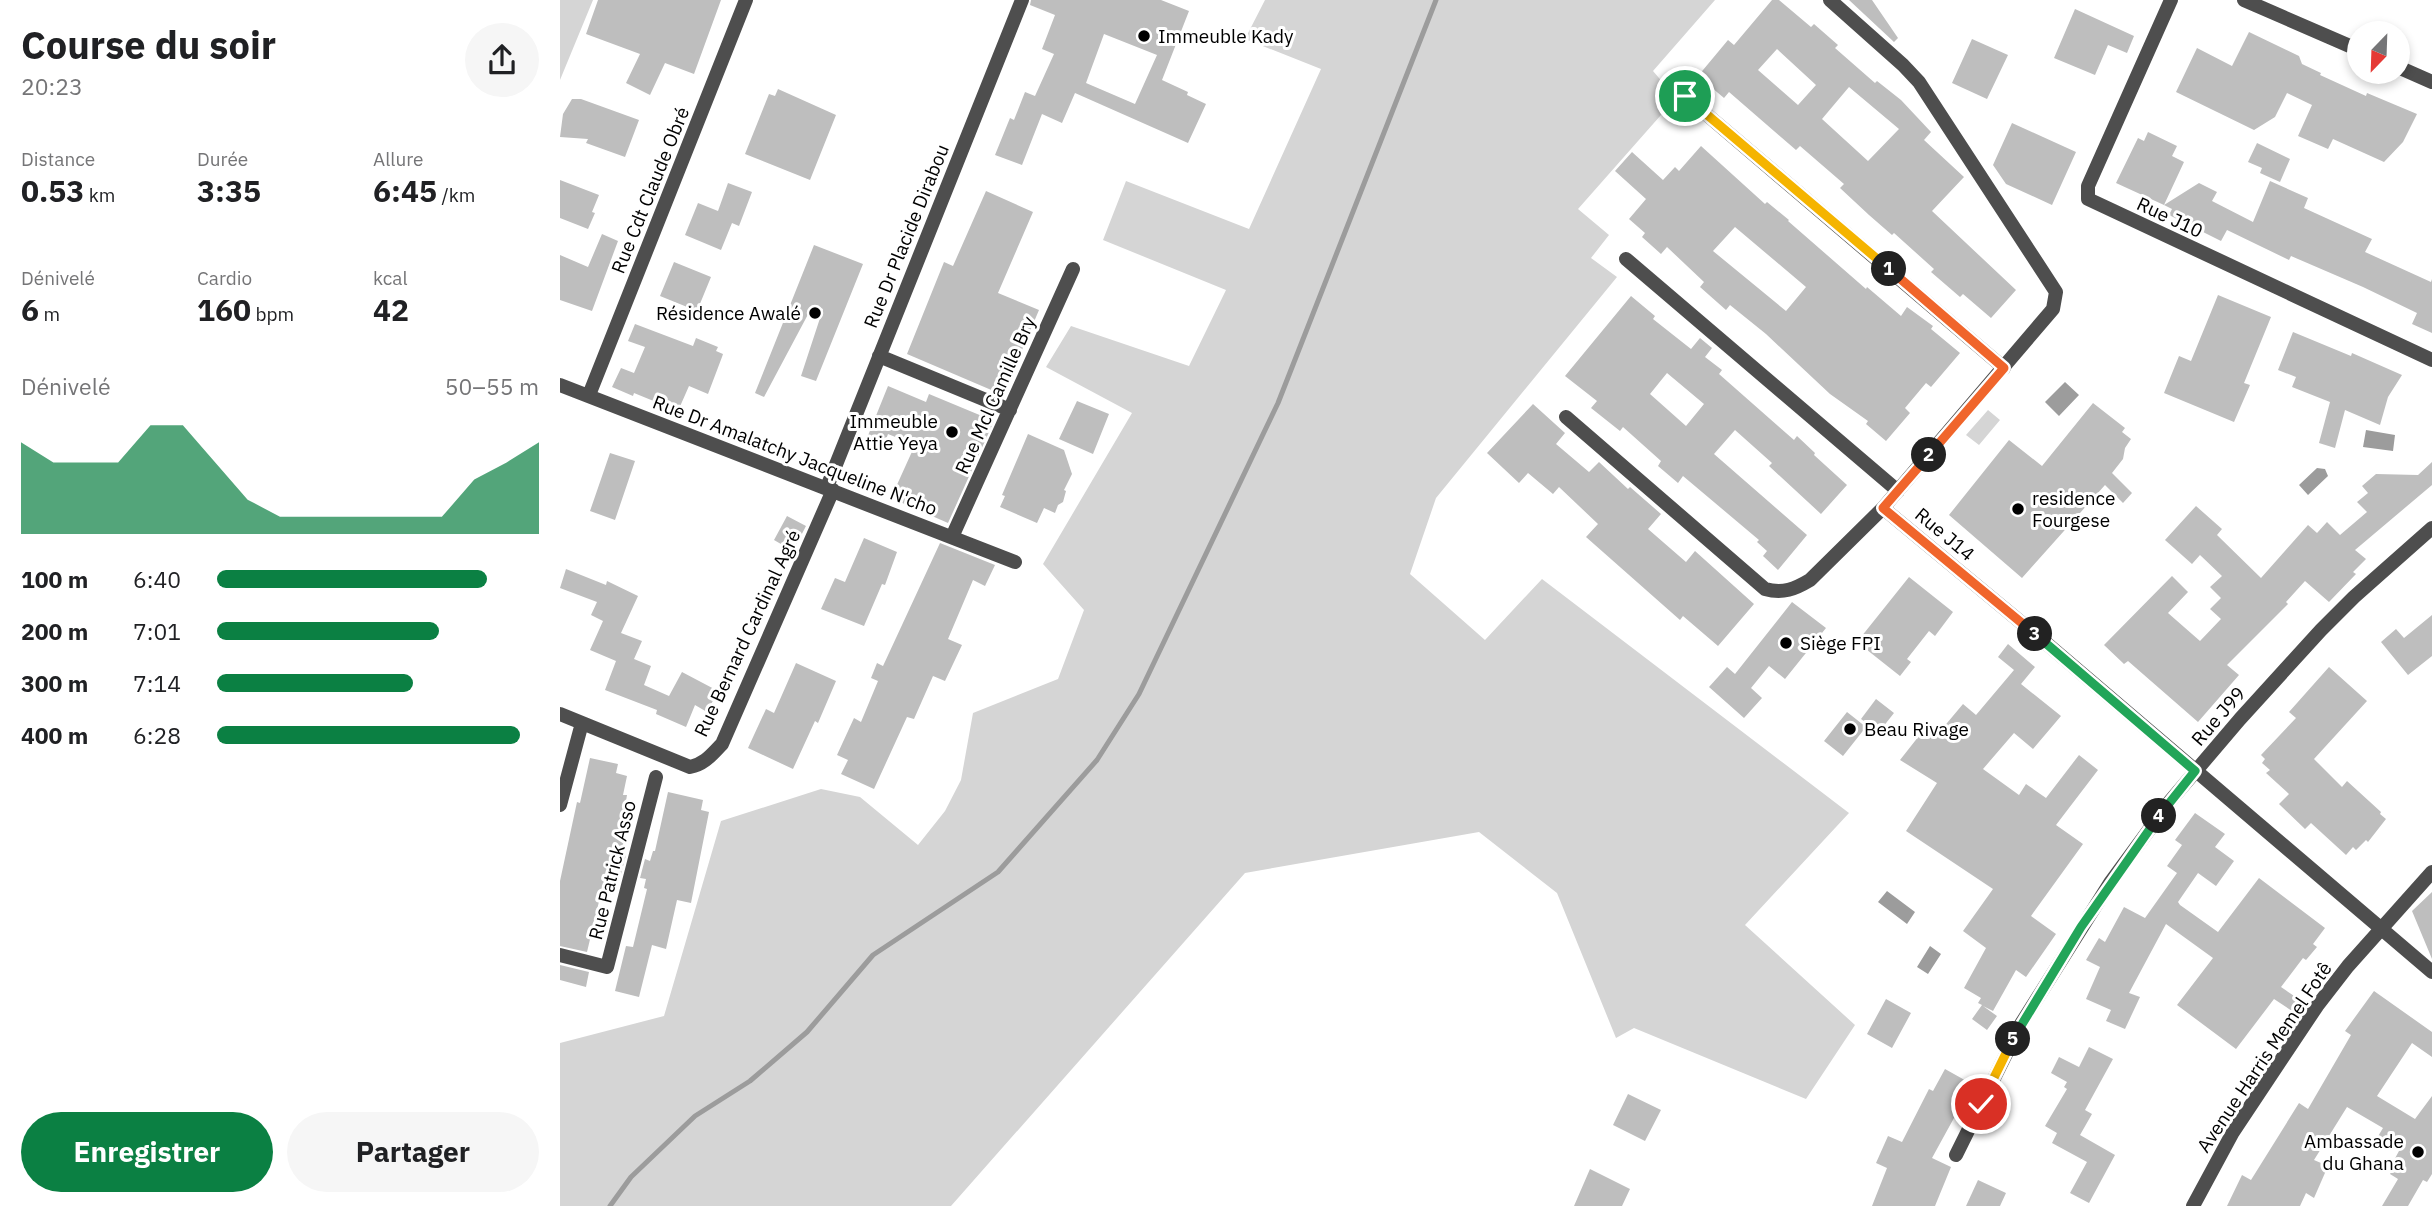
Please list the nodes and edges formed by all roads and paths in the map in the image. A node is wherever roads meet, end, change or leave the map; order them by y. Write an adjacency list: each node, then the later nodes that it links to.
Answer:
1 (746, 0): 16 (street, Rue Cdt Claude Obré)
2 (1022, 0): 12 (street, Rue Dr Placide Dirabou)
3 (1830, 0): 14 (street, Rue J14)
4 (2171, 0): 13 (street, Rue J10)
5 (2244, 0): 6 (street)
6 (2347, 45)
7 (2410, 72): 8 (street)
8 (2432, 82)
9 (1685, 96): 14 (street)
10 (1626, 259): 20 (street)
11 (1073, 269): 17 (street, Rue Mcl Camille Bry)
12 (879, 356): 17 (street); 19 (street, Rue Dr Placide Dirabou)
13 (2432, 360)
14 (2004, 368): 20 (street, Rue J14)
15 (560, 385): 16 (street, Rue Dr Amalatchy Jacqueline N'cho)
16 (589, 395): 19 (street, Rue Dr Amalatchy Jacqueline N'cho)
17 (1010, 410): 23 (street, Rue Mcl Camille Bry)
18 (1566, 417): 21 (street)
19 (830, 489): 23 (street, Rue Dr Amalatchy Jacqueline N'cho); 26 (street, Rue Bernard Cardinal Agré)
20 (1898, 491): 21 (street, Rue J14)
21 (1883, 508): 27 (street, Rue J14)
22 (2432, 528): 27 (street, Rue J99)
23 (952, 537): 24 (street, Rue Dr Amalatchy Jacqueline N'cho)
24 (1015, 562)
25 (560, 714): 26 (street, Rue Bernard Cardinal Agré)
26 (582, 723): 29 (street)
27 (2195, 771): 31 (street, Rue J99); 34 (street)
28 (656, 777): 32 (street, Rue Patrick Asso)
29 (560, 805)
30 (2432, 872): 31 (street, Avenue Harris Memel Fotê)
31 (2381, 928): 33 (street, Rue J99); 35 (street, Avenue Harris Memel Fotê)
32 (560, 955)
33 (2432, 972)
34 (1956, 1155)
35 (2193, 1206)

